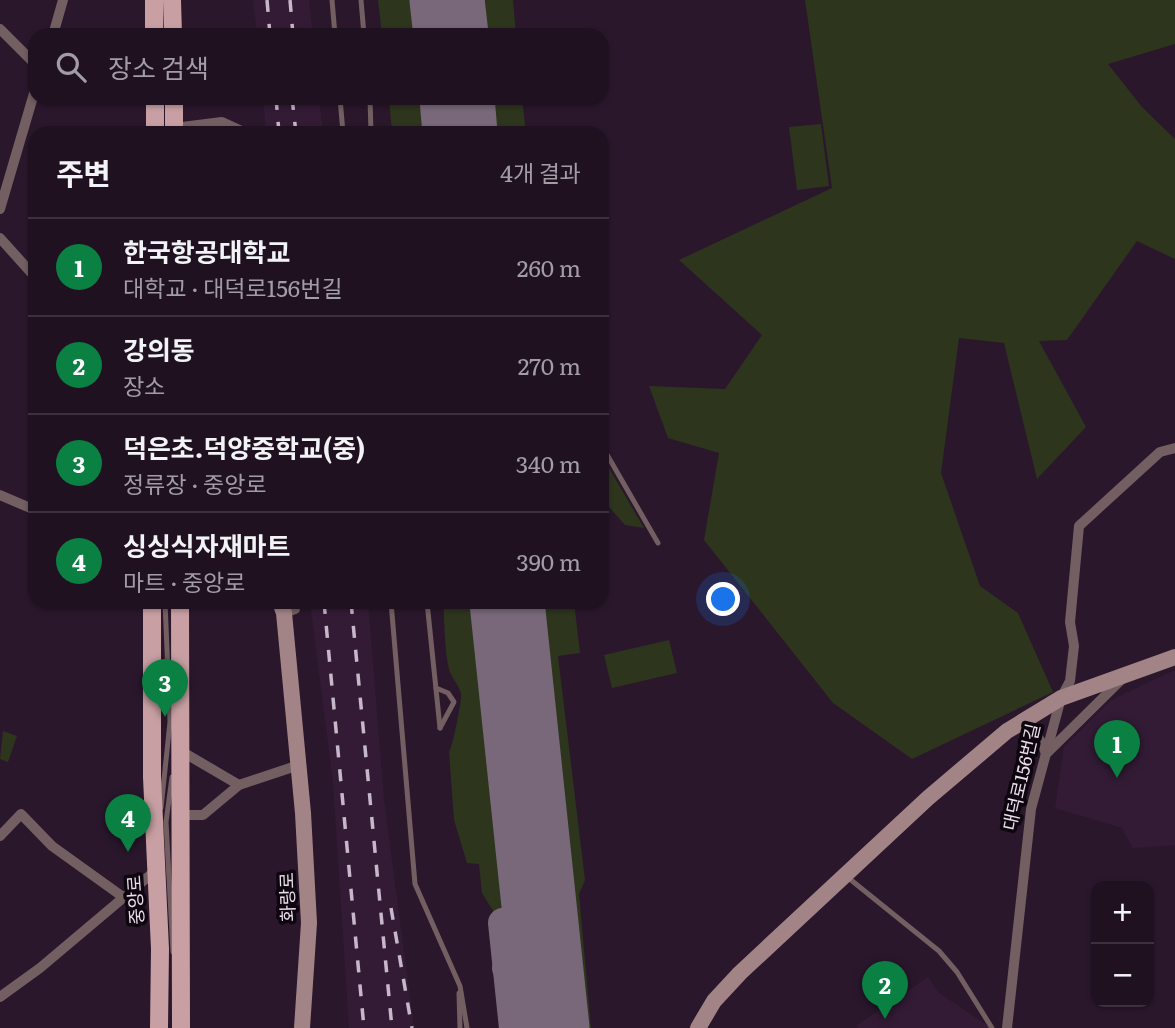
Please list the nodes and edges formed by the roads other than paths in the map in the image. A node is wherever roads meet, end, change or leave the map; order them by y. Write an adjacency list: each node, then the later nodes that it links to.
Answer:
1 (63, 0): 6 (street)
2 (154, 0): 7 (main road)
3 (172, 0): 8 (main road)
4 (332, 0): 9 (lane)
5 (361, 0): 10 (lane)
6 (55, 28)
7 (154, 28)
8 (173, 28)
9 (334, 28)
10 (363, 28)
11 (0, 29): 12 (street)
12 (28, 57)
13 (31, 105): 24 (street)
14 (155, 105): 18 (main road)
15 (174, 105): 19 (main road)
16 (341, 105): 22 (lane)
17 (370, 105): 23 (lane)
18 (155, 126)
19 (174, 126)
20 (198, 126): 21 (street)
21 (231, 126)
22 (342, 126)
23 (371, 126)
24 (0, 209)
25 (0, 238): 26 (street)
26 (28, 269)
27 (1175, 449): 41 (street, 대덕로156번길)
28 (609, 458): 31 (lane)
29 (0, 495): 30 (street)
30 (28, 507)
31 (658, 543)
32 (152, 609): 50 (main road, 중앙로)
33 (165, 609): 50 (lane)
34 (180, 609): 42 (main road)
35 (286, 609): 46 (street, 화랑로)
36 (392, 609): 54 (lane)
37 (429, 609): 40 (lane)
38 (1175, 657): 39 (street)
39 (1133, 670): 41 (street); 45 (street)
40 (436, 688): 40 (lane)
41 (1061, 698): 43 (street); 45 (street, 대덕로156번길)
42 (181, 713): 44 (main road); 57 (lane)
43 (1015, 726): 45 (street); 52 (street)
44 (181, 751): 47 (street); 48 (main road)
45 (1046, 754): 63 (street, 대덕로156번길)
46 (299, 765): 47 (street); 58 (street, 화랑로)
47 (239, 785): 48 (street)
48 (182, 815): 57 (main road)
49 (0, 836): 53 (street)
50 (154, 847): 51 (main road, 중앙로)
51 (155, 871): 53 (street); 56 (main road, 중앙로)
52 (846, 876): 61 (street); 62 (lane)
53 (123, 897): 55 (street)
54 (460, 986): 59 (lane); 60 (lane)
55 (2, 992)
56 (159, 1028)
57 (180, 1028)
58 (302, 1028)
59 (460, 1028)
60 (467, 1028)
61 (698, 1028)
62 (992, 1028)
63 (1007, 1028)

